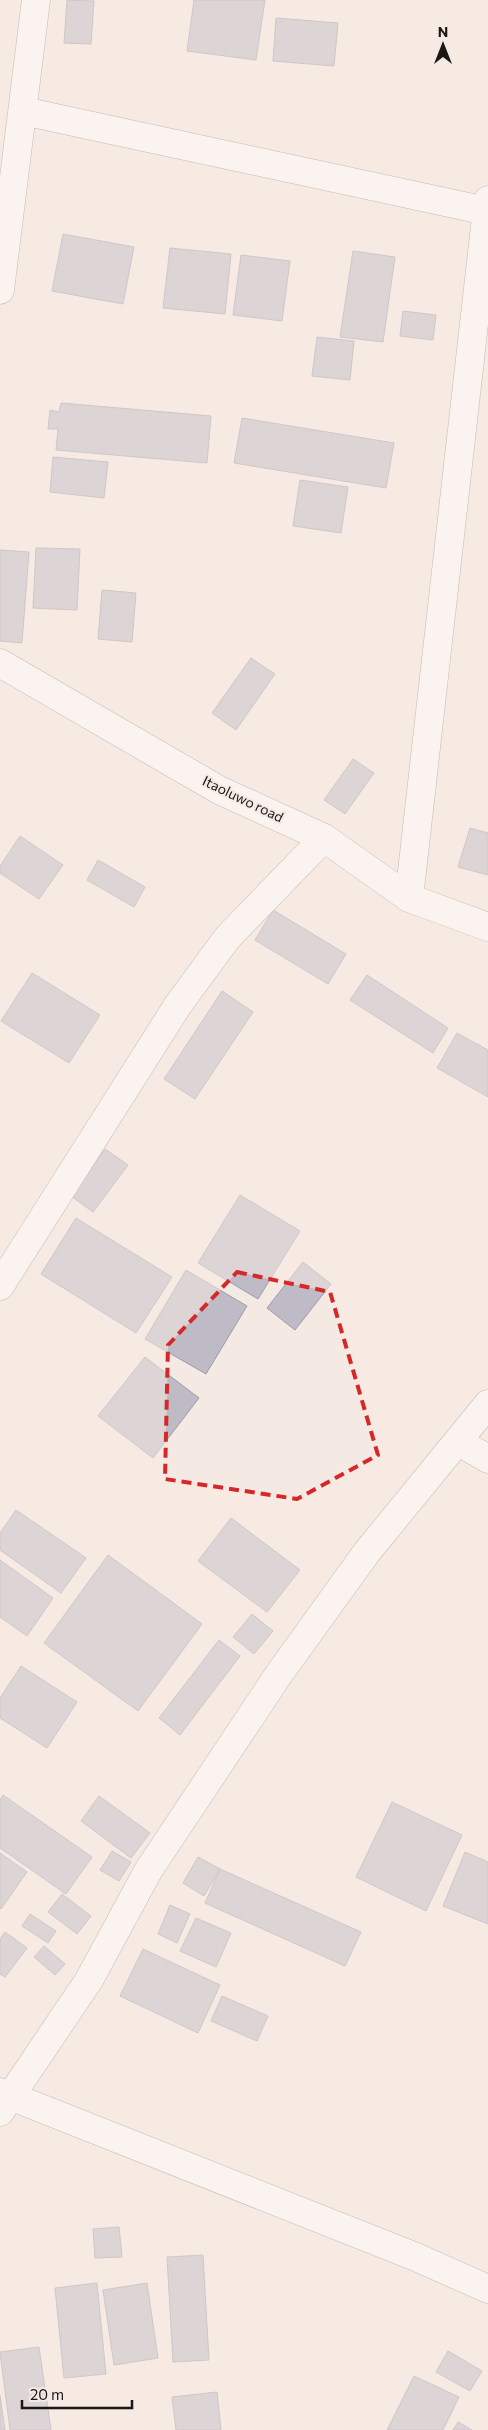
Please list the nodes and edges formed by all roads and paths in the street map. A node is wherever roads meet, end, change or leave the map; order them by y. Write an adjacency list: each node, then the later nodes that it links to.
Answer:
1 (36, 0): 2 (street)
2 (24, 111): 3 (street); 4 (street)
3 (487, 205): 7 (street)
4 (0, 290)
5 (0, 663): 6 (street, Itaoluwo road)
6 (324, 838): 7 (street, Itaoluwo road); 9 (street)
7 (409, 898): 8 (street, Itaoluwo road)
8 (488, 927)
9 (0, 1286)
10 (488, 1404): 11 (street)
11 (459, 1442): 12 (street); 13 (street)
12 (488, 1459)
13 (3, 2100): 14 (street)
14 (488, 2290)

